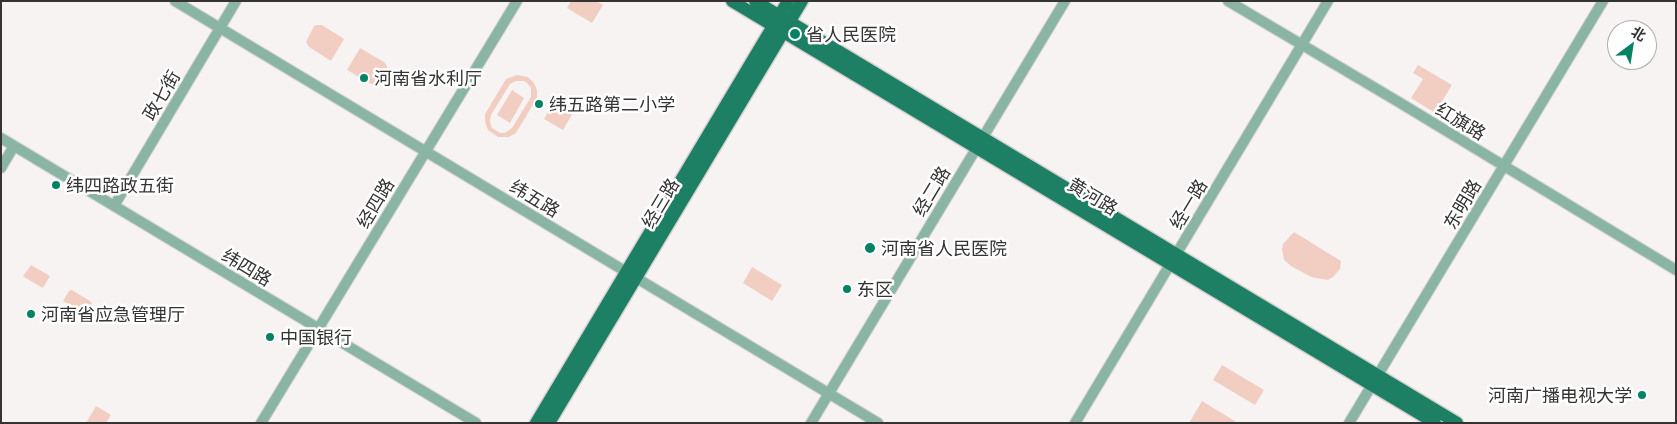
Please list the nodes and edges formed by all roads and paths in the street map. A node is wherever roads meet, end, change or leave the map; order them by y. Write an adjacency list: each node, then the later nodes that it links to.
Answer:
1 (175, 1): 13 (street, 纬五路)
2 (236, 1): 13 (street, 政七街)
3 (518, 1): 18 (street, 经四路)
4 (732, 1): 12 (main road, 黄河路)
5 (755, 1): 12 (main road, 黄河路)
6 (788, 1): 12 (main road, 经三路)
7 (802, 1): 12 (main road, 经三路)
8 (1064, 1): 16 (street, 经二路)
9 (1228, 1): 14 (street, 红旗路)
10 (1328, 1): 14 (street, 经一路)
11 (1603, 1): 19 (street, 东明路)
12 (782, 24): 16 (main road, 黄河路); 24 (main road, 经三路)
13 (220, 28): 18 (street, 纬五路); 21 (street, 政七街)
14 (1302, 45): 19 (street, 红旗路); 22 (street, 经一路)
15 (1, 138): 17 (street, 纬四路)
16 (980, 142): 22 (main road, 黄河路); 27 (street, 经二路)
17 (14, 146): 20 (street); 21 (street, 纬四路)
18 (426, 151): 24 (street, 纬五路); 25 (street, 经四路)
19 (1504, 166): 23 (street, 红旗路); 26 (street, 东明路)
20 (1, 168)
21 (114, 206): 25 (street, 纬四路)
22 (1174, 259): 26 (main road, 黄河路); 34 (street, 经一路)
23 (1676, 270)
24 (631, 274): 27 (street, 纬五路); 30 (main road, 经三路); 31 (main road, 经三路)
25 (318, 328): 28 (street, 经四路); 29 (street, 纬四路)
26 (1375, 380): 35 (street, 东明路); 36 (main road, 黄河路); 37 (main road, 黄河路)
27 (829, 393): 32 (street, 经二路); 33 (street, 纬五路)
28 (261, 423)
29 (476, 423)
30 (536, 423)
31 (548, 423)
32 (810, 423)
33 (878, 423)
34 (1075, 423)
35 (1349, 423)
36 (1435, 423)
37 (1457, 423)

